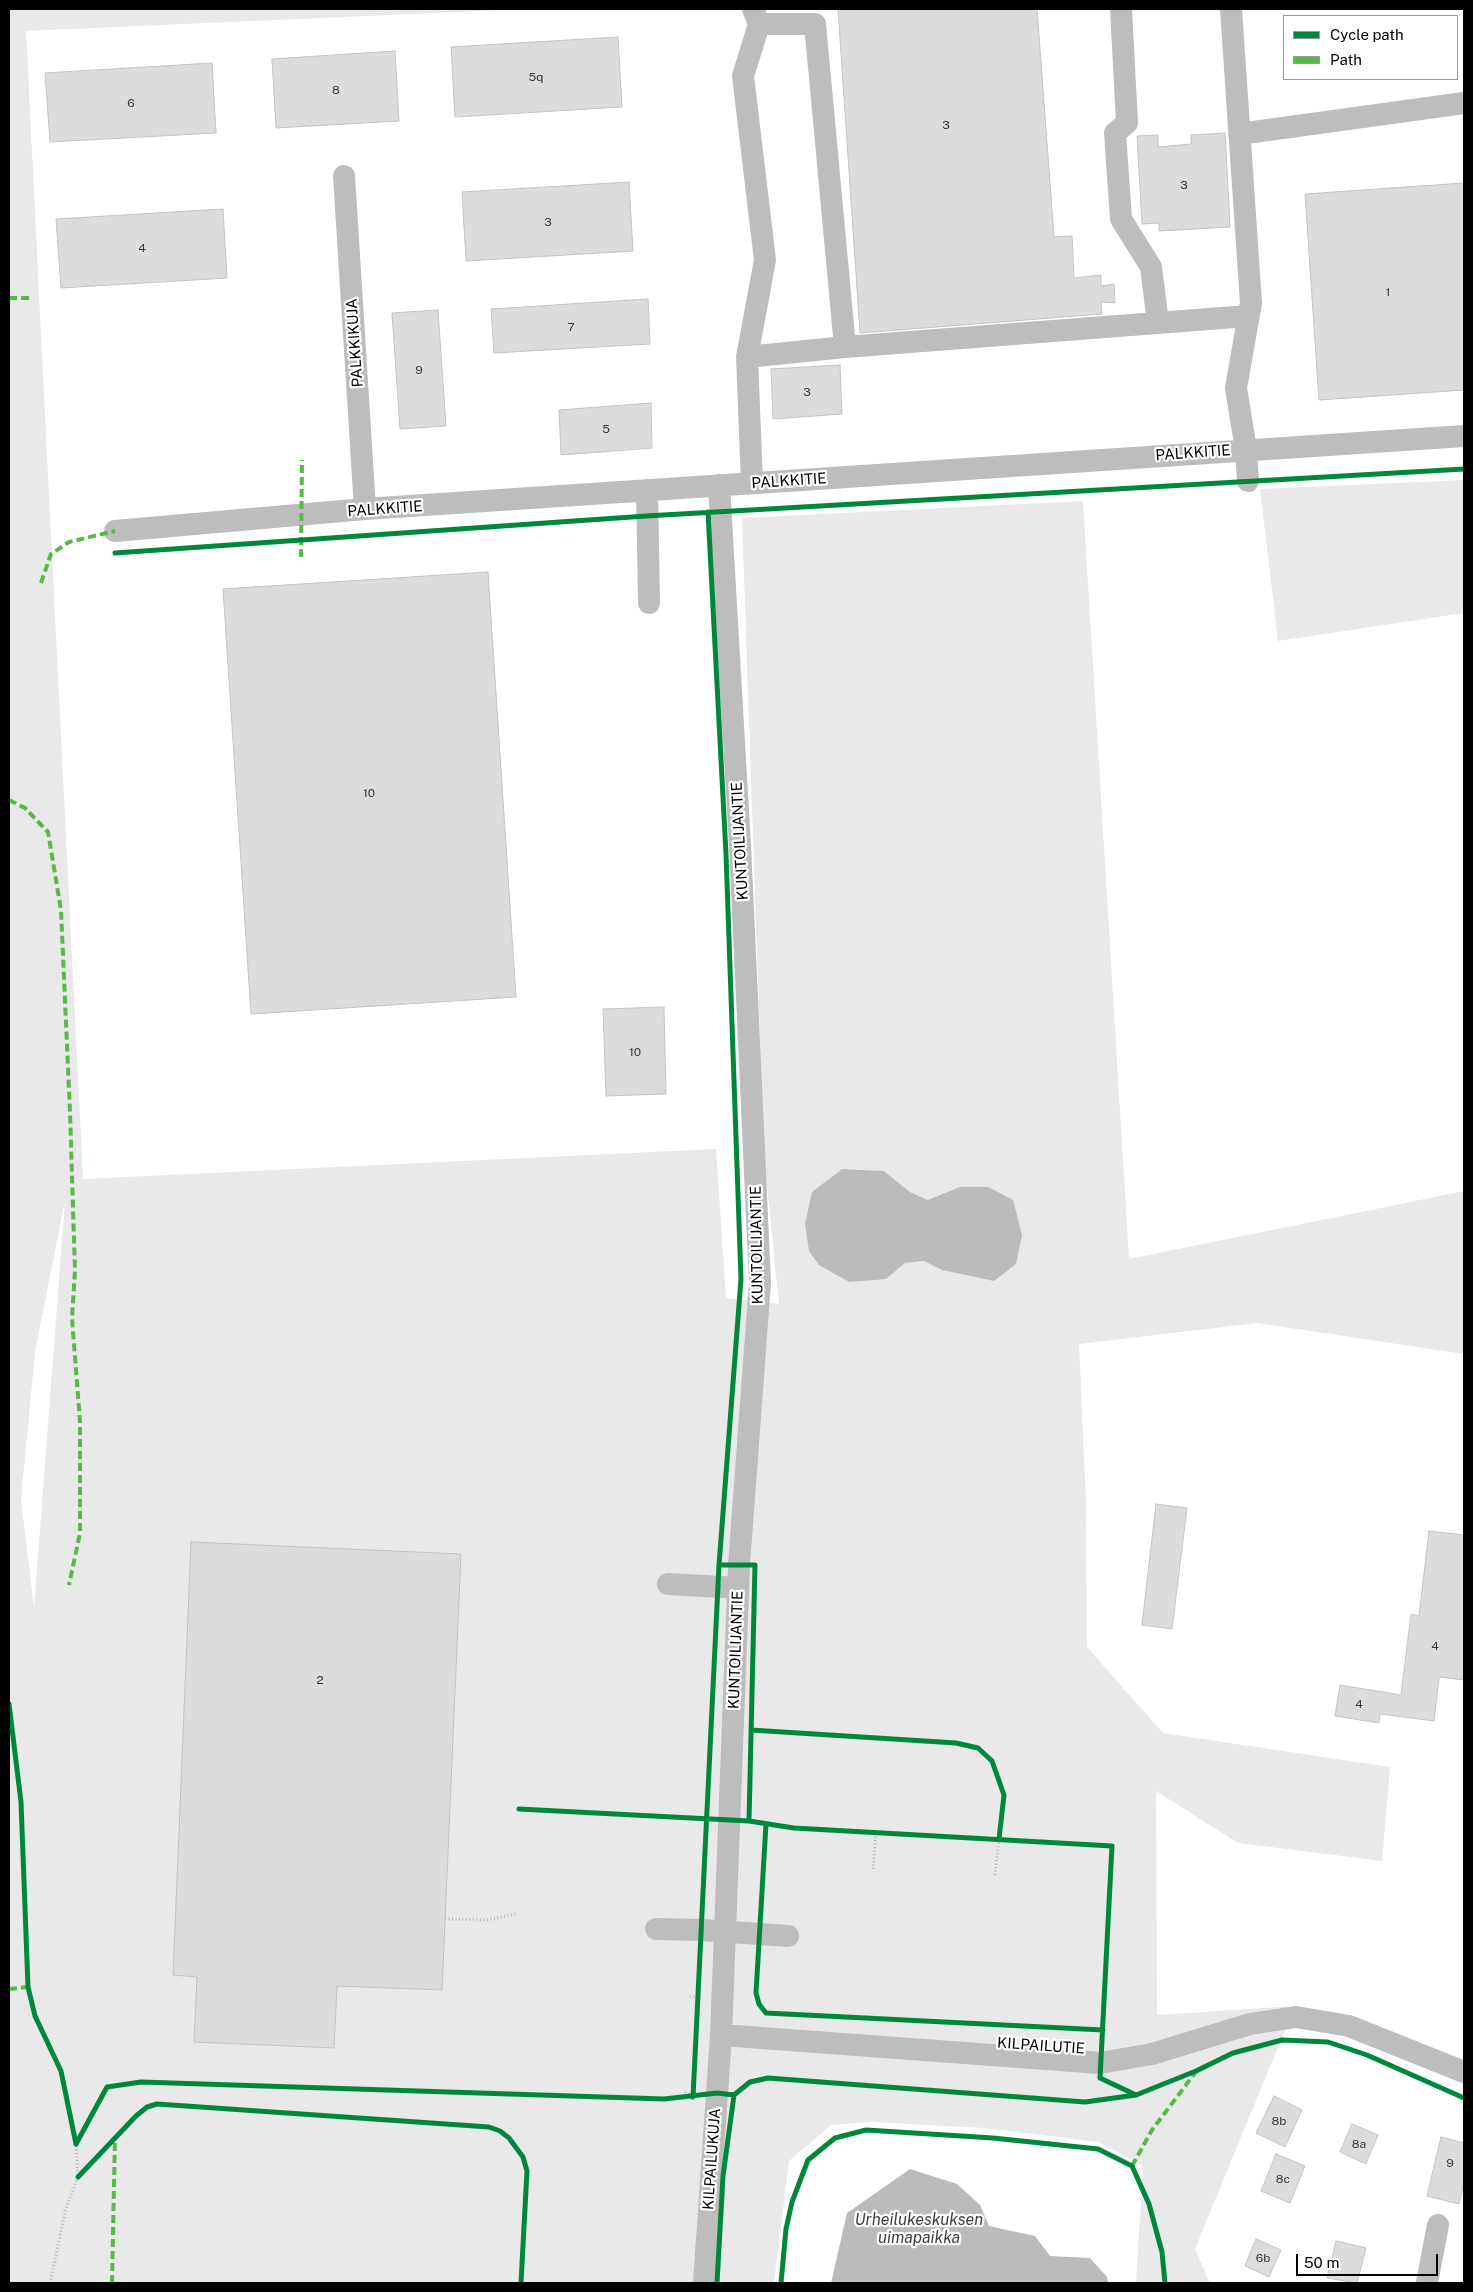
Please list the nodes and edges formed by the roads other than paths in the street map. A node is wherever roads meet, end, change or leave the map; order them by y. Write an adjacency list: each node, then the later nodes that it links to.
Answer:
1 (1121, 9): 8 (street)
2 (1230, 9): 5 (street)
3 (756, 16): 9 (street); 10 (street)
4 (1464, 103): 5 (street)
5 (1240, 134): 7 (street)
6 (344, 176): 17 (street, PALKKIKUJA)
7 (1248, 316): 8 (street); 12 (street)
8 (1158, 323): 9 (street)
9 (845, 347): 10 (street)
10 (747, 357): 14 (street)
11 (1464, 436): 12 (street, PALKKITIE)
12 (1246, 450): 13 (street); 14 (street, PALKKITIE)
13 (1248, 481)
14 (752, 483): 15 (street, PALKKITIE)
15 (719, 485): 16 (street, PALKKITIE); 21 (street, KUNTOILIJANTIE)
16 (647, 490): 17 (street, PALKKITIE); 19 (street)
17 (365, 510): 18 (street, PALKKITIE)
18 (115, 531)
19 (649, 603)
20 (668, 1584): 21 (street)
21 (738, 1588): 23 (street, KUNTOILIJANTIE)
22 (656, 1929): 23 (street)
23 (725, 1932): 24 (street); 25 (street, KUNTOILIJANTIE)
24 (788, 1936)
25 (721, 2035): 26 (street, KILPAILUTIE); 28 (street, KILPAILUKUJA)
26 (1464, 2072)
27 (1438, 2225): 29 (street)
28 (704, 2283)
29 (1427, 2283)

